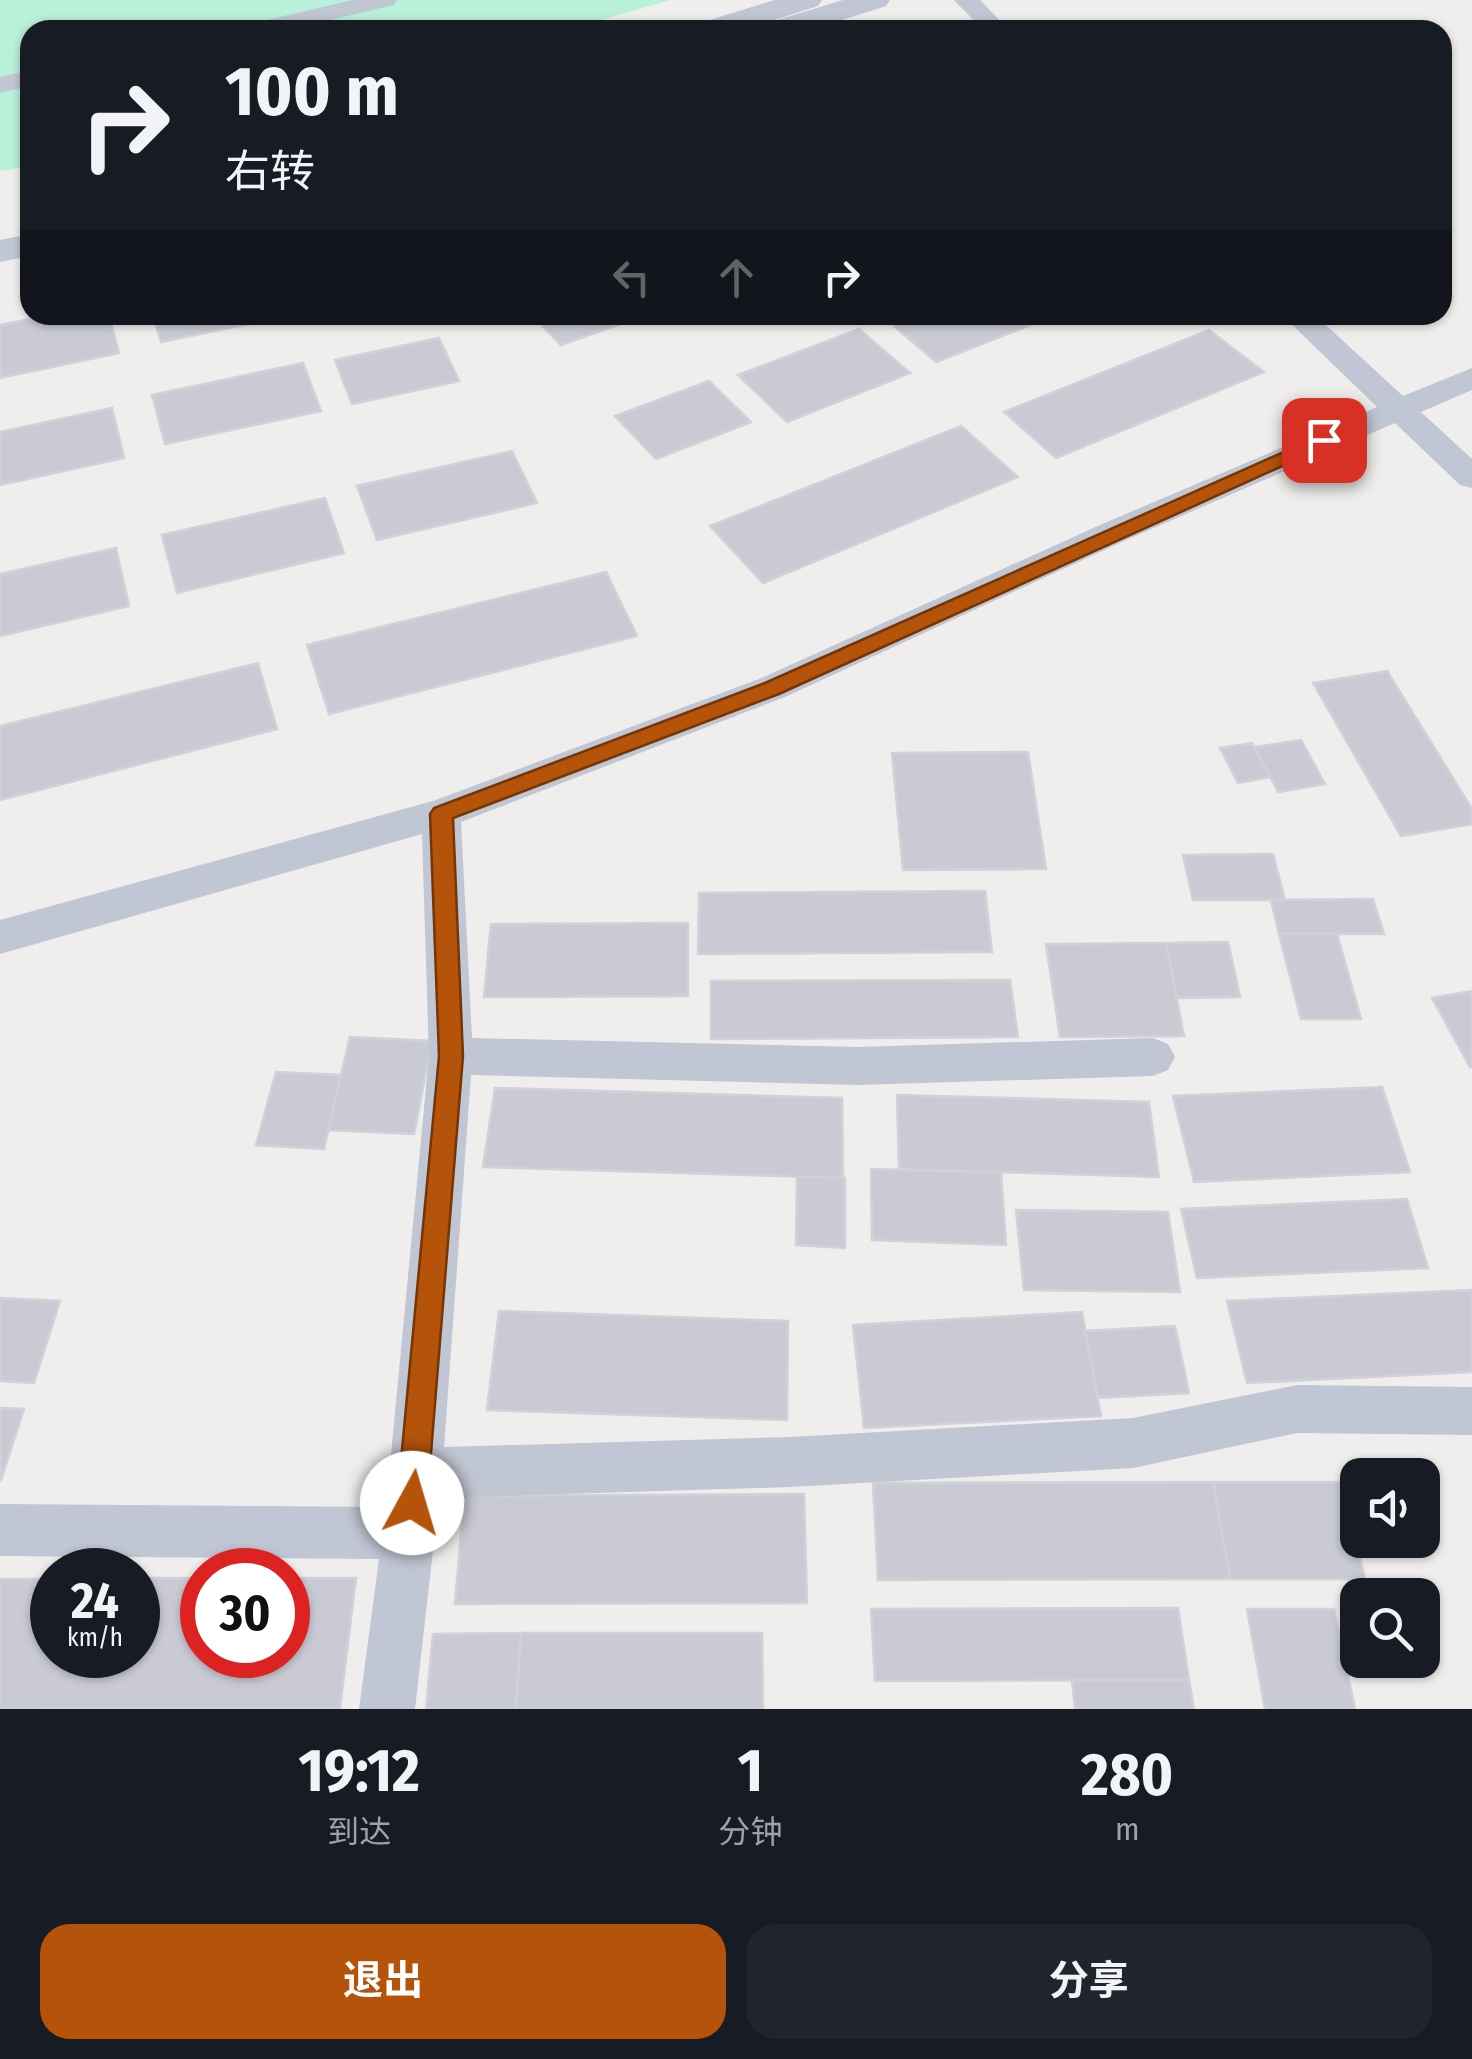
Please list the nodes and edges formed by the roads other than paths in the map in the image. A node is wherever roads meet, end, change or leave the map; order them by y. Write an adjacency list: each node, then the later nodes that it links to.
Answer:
1 (386, 0): 5 (street)
2 (807, 0): 6 (street)
3 (876, 0): 7 (street)
4 (966, 0): 8 (street)
5 (298, 20)
6 (743, 20)
7 (811, 20)
8 (987, 20)
9 (1308, 325): 11 (street)
10 (1472, 378): 11 (street)
11 (1395, 408): 12 (street); 13 (street)
12 (1472, 477)
13 (442, 814): 14 (street); 15 (street)
14 (0, 937)
15 (451, 1056): 16 (street); 18 (street)
16 (1153, 1057)
17 (1472, 1411): 18 (street)
18 (416, 1473): 20 (street)
19 (0, 1530): 20 (street)
20 (408, 1533): 21 (street)
21 (387, 1709)

